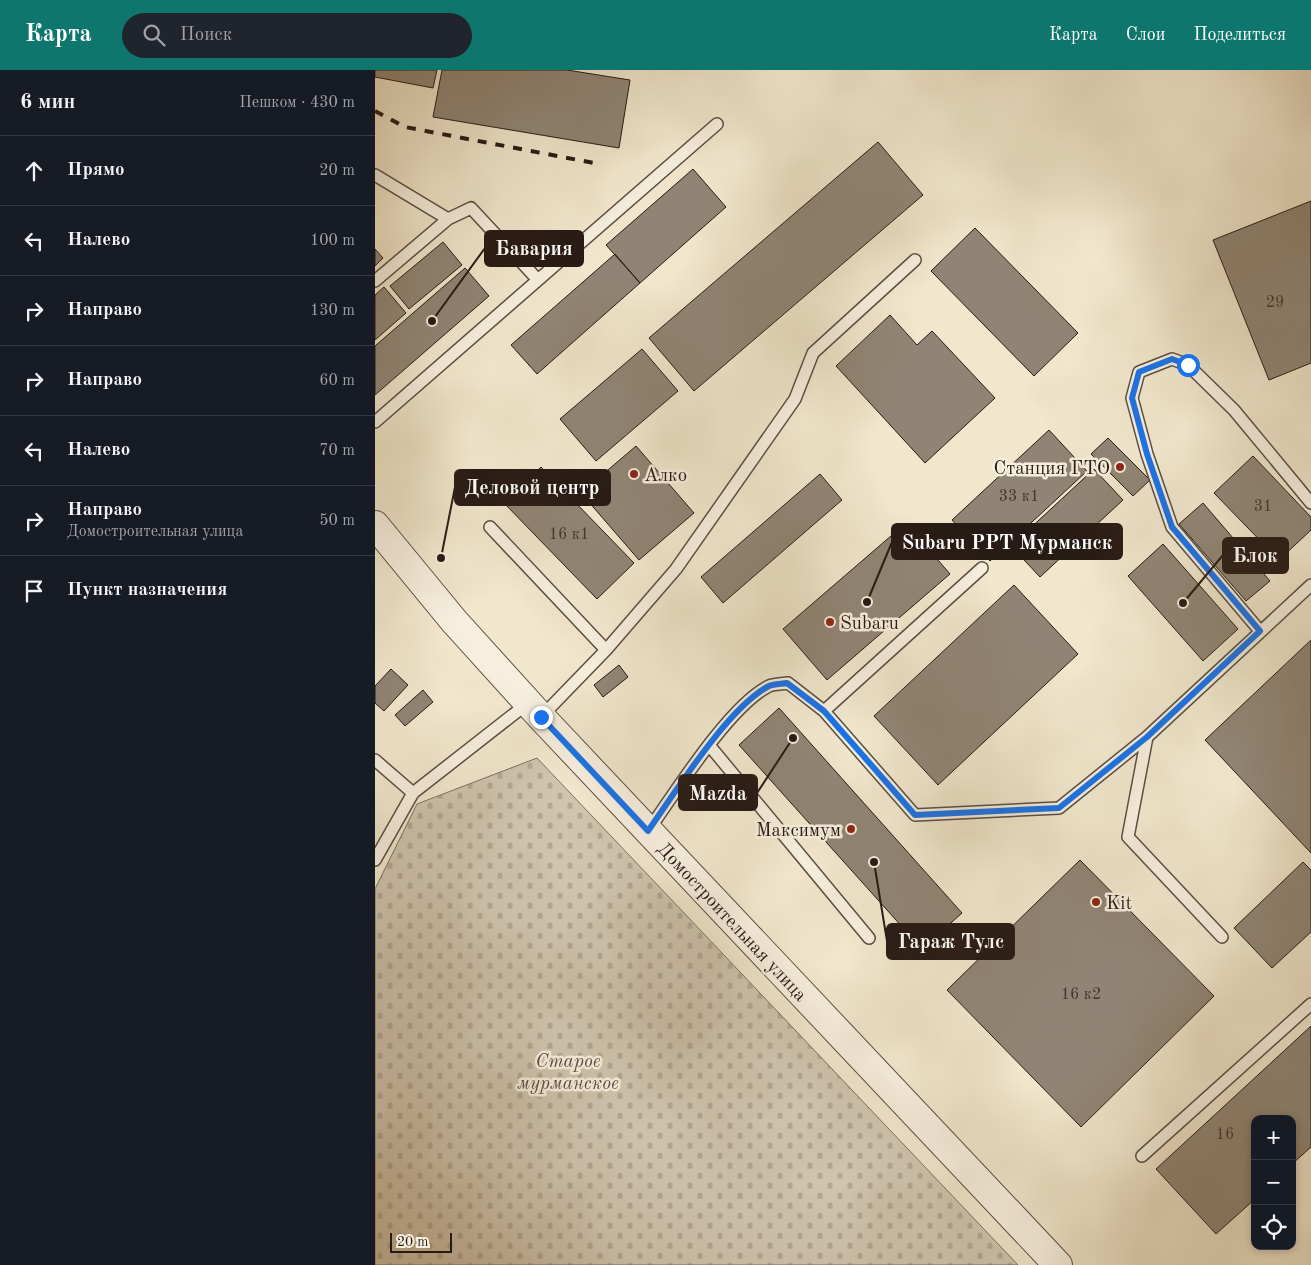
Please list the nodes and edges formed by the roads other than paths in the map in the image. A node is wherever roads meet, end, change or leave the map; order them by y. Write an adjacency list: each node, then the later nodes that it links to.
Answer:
1 (717, 124): 5 (lane)
2 (375, 175): 3 (lane)
3 (448, 219): 5 (lane); 6 (lane)
4 (915, 260): 14 (lane)
5 (538, 280): 7 (lane)
6 (375, 282)
7 (375, 422)
8 (1311, 503): 13 (lane)
9 (375, 525): 15 (street, Домостроительная улица)
10 (490, 527): 14 (lane)
11 (982, 568): 16 (lane)
12 (1311, 585): 13 (lane)
13 (1260, 631): 17 (lane)
14 (605, 650): 15 (lane)
15 (535, 710): 20 (lane); 21 (street, Домостроительная улица)
16 (824, 711): 17 (lane); 18 (lane)
17 (1147, 737): 23 (lane)
18 (709, 745): 21 (lane); 24 (lane)
19 (375, 760): 20 (lane)
20 (413, 793): 22 (lane)
21 (648, 831): 27 (street, Домостроительная улица)
22 (375, 860)
23 (1223, 937)
24 (869, 938)
25 (1311, 1004): 26 (lane)
26 (1141, 1156)
27 (1058, 1265)

